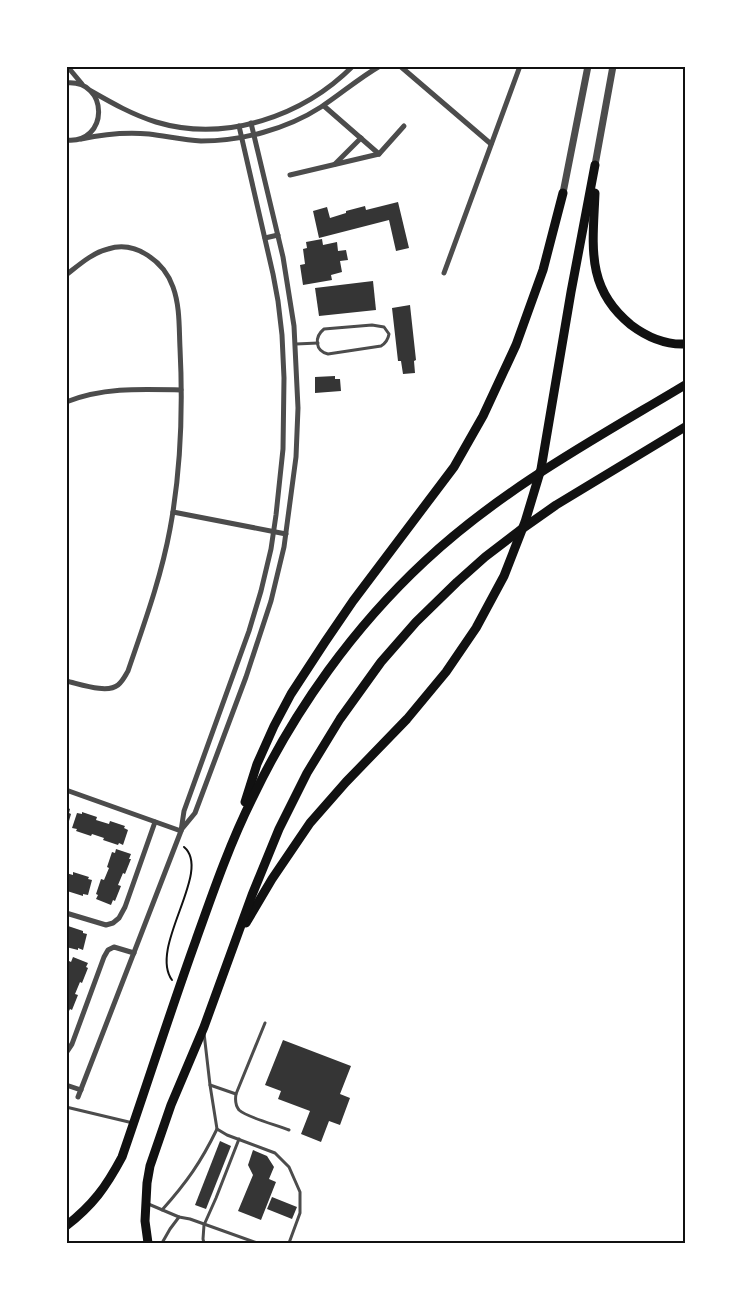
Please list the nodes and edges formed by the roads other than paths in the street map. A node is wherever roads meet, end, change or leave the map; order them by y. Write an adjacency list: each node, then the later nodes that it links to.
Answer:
1 (67, 66): 9 (street)
2 (353, 66): 12 (street)
3 (380, 66): 11 (street)
4 (400, 66): 20 (street)
5 (520, 66): 20 (street)
6 (588, 66): 25 (street)
7 (613, 66): 23 (street)
8 (66, 83): 9 (street)
9 (83, 85): 10 (street)
10 (91, 90): 13 (street); 18 (street)
11 (324, 106): 15 (street); 17 (street)
12 (251, 124): 13 (street); 15 (street)
13 (239, 126): 16 (street)
14 (404, 126): 21 (street)
15 (254, 134): 16 (street); 26 (street)
16 (241, 137): 18 (street); 27 (street)
17 (361, 138): 21 (street); 22 (street)
18 (81, 139): 19 (street)
19 (68, 142)
20 (491, 144): 28 (street)
21 (379, 154): 22 (street)
22 (334, 164): 24 (street)
23 (595, 165): 32 (main road); 46 (main road)
24 (290, 175)
25 (563, 193): 44 (main road)
26 (278, 236): 27 (street); 31 (street)
27 (265, 238): 38 (street)
28 (444, 274)
29 (66, 275): 34 (street)
30 (318, 343): 30 (lane); 31 (lane)
31 (296, 344): 39 (street)
32 (685, 344)
33 (685, 385): 44 (main road)
34 (181, 390): 35 (street); 37 (street)
35 (66, 402)
36 (685, 427): 46 (main road)
37 (173, 512): 38 (street); 40 (street)
38 (274, 531): 39 (street); 43 (street)
39 (286, 534): 43 (street)
40 (66, 681)
41 (66, 790): 42 (street)
42 (155, 822): 43 (street); 45 (street)
43 (181, 831): 47 (street)
44 (230, 847): 57 (main road)
45 (66, 913)
46 (234, 943): 49 (main road)
47 (134, 953): 50 (street); 53 (street)
48 (265, 1023): 54 (lane)
49 (204, 1027): 52 (lane); 61 (main road)
50 (66, 1053)
51 (66, 1085): 53 (street)
52 (210, 1085): 54 (lane); 58 (lane)
53 (81, 1090): 55 (street)
54 (236, 1094): 59 (lane)
55 (78, 1097)
56 (66, 1107): 57 (lane)
57 (134, 1123): 65 (main road)
58 (217, 1128): 60 (lane); 62 (lane)
59 (289, 1130)
60 (239, 1139): 64 (lane); 70 (lane)
61 (146, 1202): 62 (lane); 66 (main road)
62 (162, 1210): 63 (lane)
63 (179, 1217): 64 (lane); 67 (lane)
64 (204, 1225): 68 (lane); 69 (lane)
65 (66, 1226)
66 (148, 1243)
67 (162, 1243)
68 (204, 1243)
69 (257, 1243)
70 (289, 1243)

